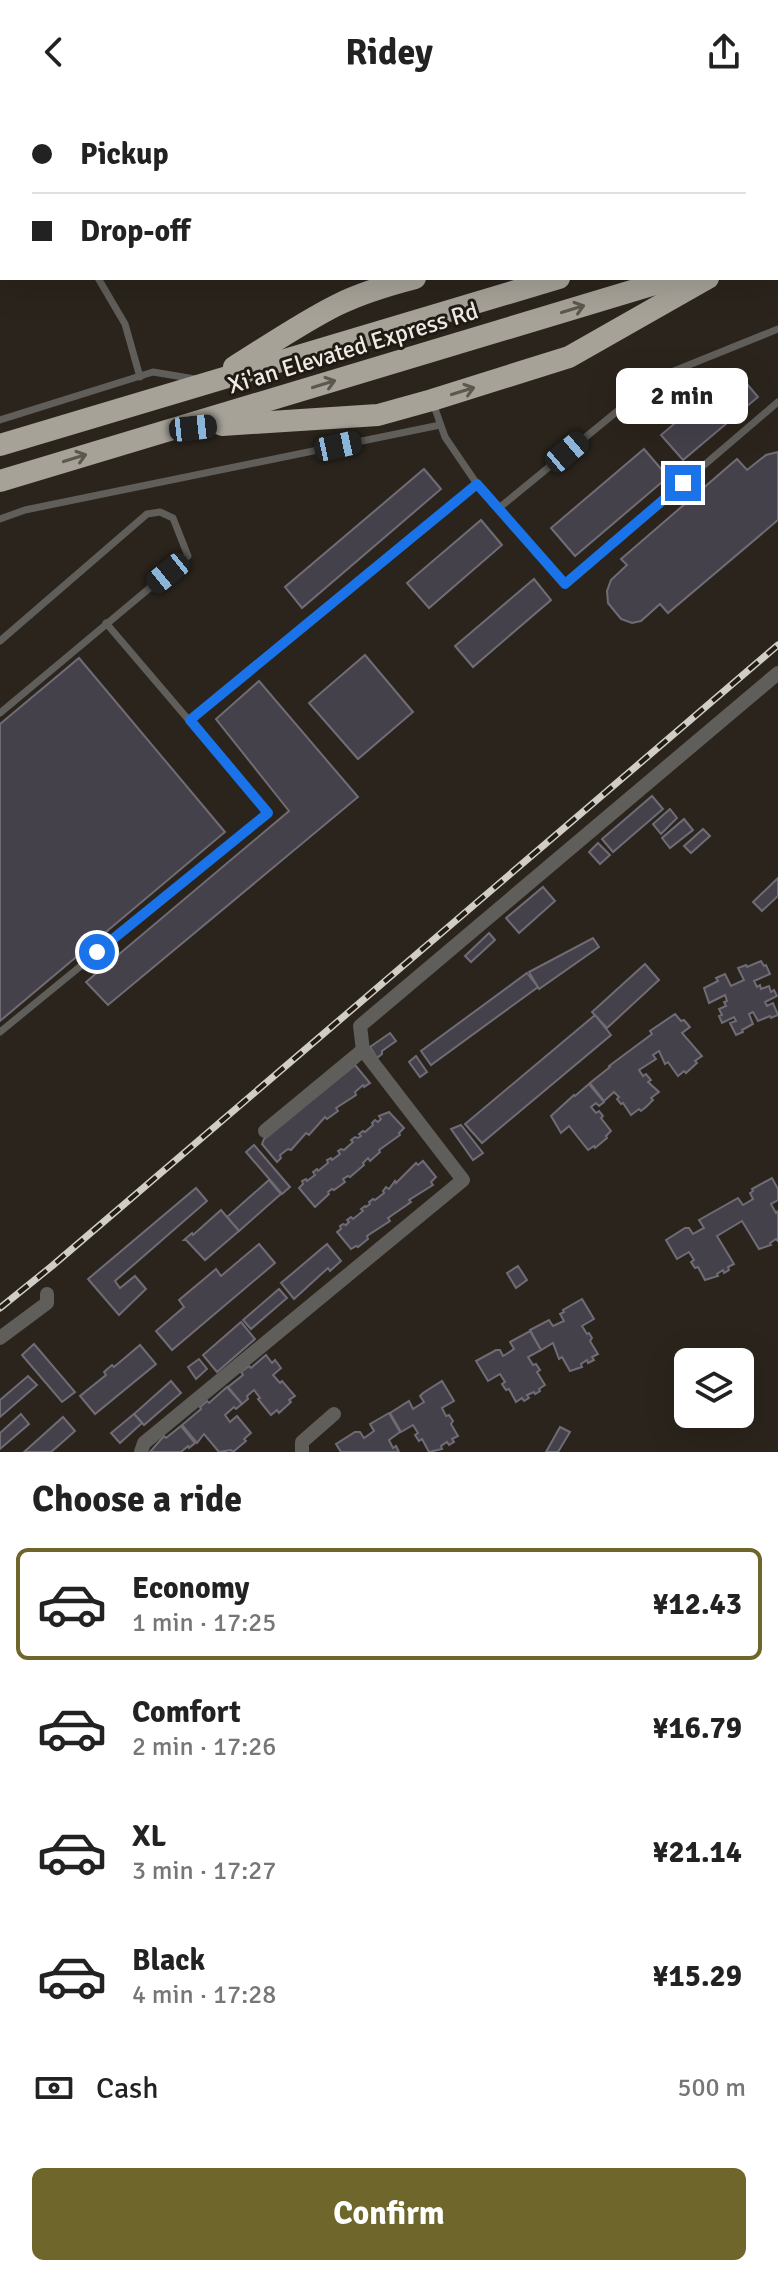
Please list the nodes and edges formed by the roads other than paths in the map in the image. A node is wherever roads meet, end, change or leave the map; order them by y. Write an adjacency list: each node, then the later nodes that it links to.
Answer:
1 (99, 280): 7 (lane)
2 (408, 280): 8 (highway)
3 (552, 280): 8 (highway, Xi'an Elevated Express Rd)
4 (668, 280): 13 (highway, Xi'an Elevated Express Rd, one-way to 4)
5 (704, 280): 9 (highway, one-way to 5)
6 (778, 329): 17 (lane)
7 (140, 377): 8 (lane); 11 (lane)
8 (213, 381): 14 (highway, Xi'an Elevated Express Rd)
9 (432, 400): 12 (lane); 13 (highway)
10 (778, 402): 17 (lane)
11 (0, 420)
12 (440, 425): 16 (lane); 18 (lane)
13 (165, 431): 15 (highway, Xi'an Elevated Express Rd, one-way to 13)
14 (0, 445)
15 (0, 481)
16 (477, 484): 17 (lane); 23 (lane)
17 (499, 508)
18 (0, 519)
19 (106, 623): 20 (lane); 22 (lane); 23 (lane)
20 (0, 641)
21 (778, 673): 25 (street)
22 (0, 713)
23 (190, 720): 24 (lane)
24 (0, 1032)
25 (363, 1050): 26 (street); 30 (street)
26 (265, 1131)
27 (47, 1294): 28 (street)
28 (0, 1338)
29 (334, 1414): 31 (street)
30 (141, 1452)
31 (302, 1452)

